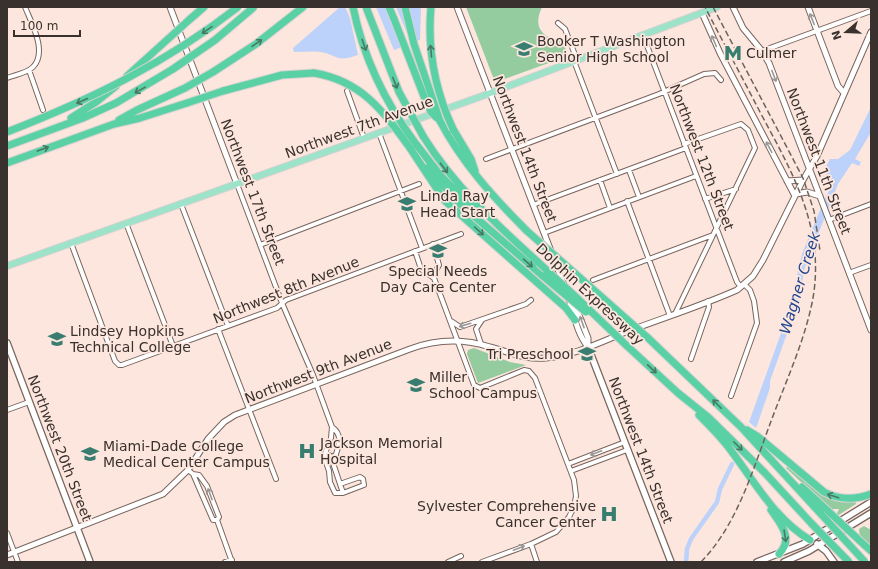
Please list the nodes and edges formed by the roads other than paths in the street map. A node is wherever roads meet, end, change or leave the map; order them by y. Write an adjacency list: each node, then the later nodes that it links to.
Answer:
1 (25, 7): 24 (street)
2 (170, 7): 53 (street, Northwest 17th Street)
3 (204, 7): 35 (highway, bridge)
4 (238, 7): 36 (highway, one-way to 36, bridge)
5 (254, 7): 35 (highway, one-way to 35, bridge)
6 (303, 7): 34 (highway, one-way to 6, bridge)
7 (353, 7): 40 (highway, one-way to 40, bridge)
8 (366, 7): 68 (highway, Dolphin Expressway, one-way to 68, bridge)
9 (389, 7): 33 (highway, bridge)
10 (405, 7): 33 (highway, Dolphin Expressway, bridge)
11 (431, 7): 48 (highway, one-way to 11, bridge)
12 (457, 7): 29 (street, Northwest 14th Street)
13 (717, 7): 17 (main road, Northwest 7th Avenue)
14 (733, 7): 22 (street, Northwest 11th Street)
15 (808, 7): 19 (street, one-way to 15)
16 (871, 11): 19 (street)
17 (702, 13): 21 (main road, Northwest 7th Avenue); 52 (street, one-way to 17)
18 (558, 23): 23 (street)
19 (817, 31): 22 (street); 30 (street)
20 (871, 32): 30 (street)
21 (643, 35): 23 (main road, Northwest 7th Avenue); 28 (street, Northwest 12th Street)
22 (762, 51): 46 (street, Northwest 11th Street, one-way to 46)
23 (576, 60): 29 (main road, Northwest 7th Avenue); 32 (street)
24 (29, 70): 25 (street); 31 (street)
25 (7, 78)
26 (721, 80): 28 (street)
27 (347, 91): 38 (street)
28 (664, 91): 32 (street); 41 (street, Northwest 12th Street)
29 (491, 93): 37 (main road, Northwest 7th Avenue); 42 (street, Northwest 14th Street)
30 (844, 93): 46 (street)
31 (42, 110)
32 (596, 117): 42 (street); 47 (street)
33 (440, 121): 48 (highway, Dolphin Expressway)
34 (114, 124): 40 (highway, bridge); 44 (highway, one-way to 34)
35 (53, 128): 39 (highway)
36 (7, 132)
37 (379, 133): 38 (main road, Northwest 7th Avenue); 56 (street)
38 (364, 138): 53 (main road, Northwest 7th Avenue)
39 (7, 146)
40 (413, 146): 68 (highway); 92 (highway, one-way to 92); 94 (highway, one-way to 94, bridge)
41 (685, 146): 45 (street); 49 (street, Northwest 12th Street); 55 (street)
42 (512, 149): 43 (street); 64 (street, Northwest 14th Street)
43 (486, 159)
44 (7, 163)
45 (629, 170): 47 (street); 59 (street)
46 (809, 170): 51 (street); 58 (street, Northwest 11th Street)
47 (617, 174): 50 (street)
48 (477, 176): 110 (highway, Dolphin Expressway, one-way to 48, bridge)
49 (696, 176): 59 (street); 60 (street, Northwest 12th Street)
50 (600, 180): 64 (street); 65 (street)
51 (803, 180): 52 (street); 57 (street)
52 (787, 181): 57 (street)
53 (237, 184): 62 (main road, Northwest 7th Avenue); 75 (street, Northwest 17th Street)
54 (419, 184): 56 (street)
55 (736, 189): 60 (street); 69 (street)
56 (401, 191): 75 (street); 76 (street)
57 (795, 195): 58 (street); 84 (street)
58 (820, 196): 66 (street, Northwest 11th Street)
59 (639, 197): 61 (street)
60 (705, 199): 69 (street, Northwest 12th Street)
61 (627, 202): 65 (street); 78 (street)
62 (181, 204): 67 (main road, Northwest 7th Avenue); 95 (street)
63 (871, 204): 66 (street)
64 (533, 205): 70 (street, Northwest 14th Street)
65 (610, 208): 70 (street)
66 (828, 218): 81 (street, Northwest 11th Street)
67 (126, 223): 73 (main road, Northwest 7th Avenue); 101 (street)
68 (499, 227): 94 (highway, Dolphin Expressway, bridge)
69 (716, 228): 72 (street); 84 (street, Northwest 12th Street)
70 (544, 233): 86 (street, Northwest 14th Street)
71 (461, 234): 74 (street, Northwest 8th Avenue)
72 (713, 235): 78 (street); 89 (street)
73 (71, 243): 80 (main road, Northwest 7th Avenue); 101 (street, Northwest 8th Avenue)
74 (433, 244): 76 (street, Northwest 8th Avenue); 82 (street)
75 (260, 245): 88 (street, Northwest 17th Street)
76 (422, 248): 77 (street, Northwest 8th Avenue)
77 (415, 251): 82 (street); 88 (street, Northwest 8th Avenue)
78 (648, 258): 83 (street); 89 (street)
79 (871, 265): 81 (street)
80 (7, 266)
81 (849, 273): 91 (street, Northwest 11th Street)
82 (434, 278): 93 (street)
83 (593, 280)
84 (743, 286): 87 (street, Northwest 9th Avenue); 106 (street, Northwest 12th Street)
85 (531, 300): 90 (street)
86 (569, 300): 92 (street, Northwest 14th Street); 102 (street, Northwest 14th Street, one-way to 86)
87 (708, 302): 89 (street, Northwest 9th Avenue); 103 (street)
88 (282, 303): 95 (street, Northwest 8th Avenue); 104 (street, Northwest 17th Street)
89 (672, 315): 102 (street, Northwest 9th Avenue)
90 (482, 319): 93 (street, one-way to 93); 100 (street)
91 (869, 319): 97 (street, Northwest 11th Street)
92 (575, 320): 102 (street, Northwest 14th Street)
93 (450, 321): 98 (street)
94 (602, 324): 105 (highway, Dolphin Expressway, one-way to 105, bridge)
95 (228, 326): 96 (street, Northwest 8th Avenue)
96 (218, 329): 101 (street, Northwest 8th Avenue); 109 (street)
97 (871, 330)
98 (456, 339): 100 (street, Northwest 9th Avenue); 104 (street, Northwest 9th Avenue); 117 (street)
99 (7, 343): 107 (main road, Northwest 20th Street)
100 (481, 344): 102 (street, Northwest 9th Avenue)
101 (173, 346)
102 (588, 347): 112 (main road, Northwest 14th Street)
103 (691, 359)
104 (316, 385): 109 (street, Northwest 9th Avenue); 111 (street, Northwest 17th Street)
105 (678, 393): 124 (highway); 150 (highway, Dolphin Expressway, one-way to 150, bridge)
106 (731, 396)
107 (29, 402): 108 (street); 129 (main road, Northwest 20th Street)
108 (7, 410)
109 (249, 410): 118 (street, Northwest 9th Avenue); 121 (street)
110 (741, 427): 116 (highway, Dolphin Expressway); 125 (highway, one-way to 110)
111 (332, 428): 114 (street); 115 (street, Northwest 17th Street)
112 (625, 442): 113 (main road, Northwest 14th Street); 117 (street, one-way to 117)
113 (627, 450): 119 (street); 146 (main road, Northwest 14th Street)
114 (326, 452): 115 (street); 123 (street)
115 (336, 454): 122 (street, Northwest 17th Street)
116 (773, 461): 134 (highway, bridge); 151 (highway, Dolphin Expressway, bridge)
117 (568, 464): 119 (street)
118 (188, 470): 120 (street); 129 (street, Northwest 9th Avenue)
119 (571, 471): 132 (street)
120 (193, 474): 128 (street); 128 (street, one-way to 120)
121 (276, 479)
122 (340, 484): 123 (street, Northwest 17th Street); 123 (street)
123 (343, 493)
124 (762, 494): 131 (highway); 137 (highway, one-way to 137)
125 (871, 494)
126 (871, 502): 131 (main road)
127 (871, 513): 133 (main road)
128 (217, 520): 139 (street)
129 (77, 527): 135 (street, Northwest 9th Avenue); 141 (main road, Northwest 20th Street)
130 (7, 533): 135 (street)
131 (810, 540): 133 (main road); 137 (main road)
132 (531, 544): 144 (street, one-way to 132); 145 (street)
133 (819, 545): 148 (main road); 149 (main road)
134 (871, 551)
135 (14, 552): 136 (street, Northwest 9th Avenue); 140 (street)
136 (7, 554)
137 (779, 554): 147 (main road)
138 (461, 556): 143 (street)
139 (232, 561): 142 (street)
140 (18, 562)
141 (90, 562)
142 (225, 562)
143 (448, 562)
144 (482, 562)
145 (537, 562)
146 (671, 562)
147 (757, 562)
148 (784, 562)
149 (834, 562)
150 (849, 562)
151 (865, 562)

